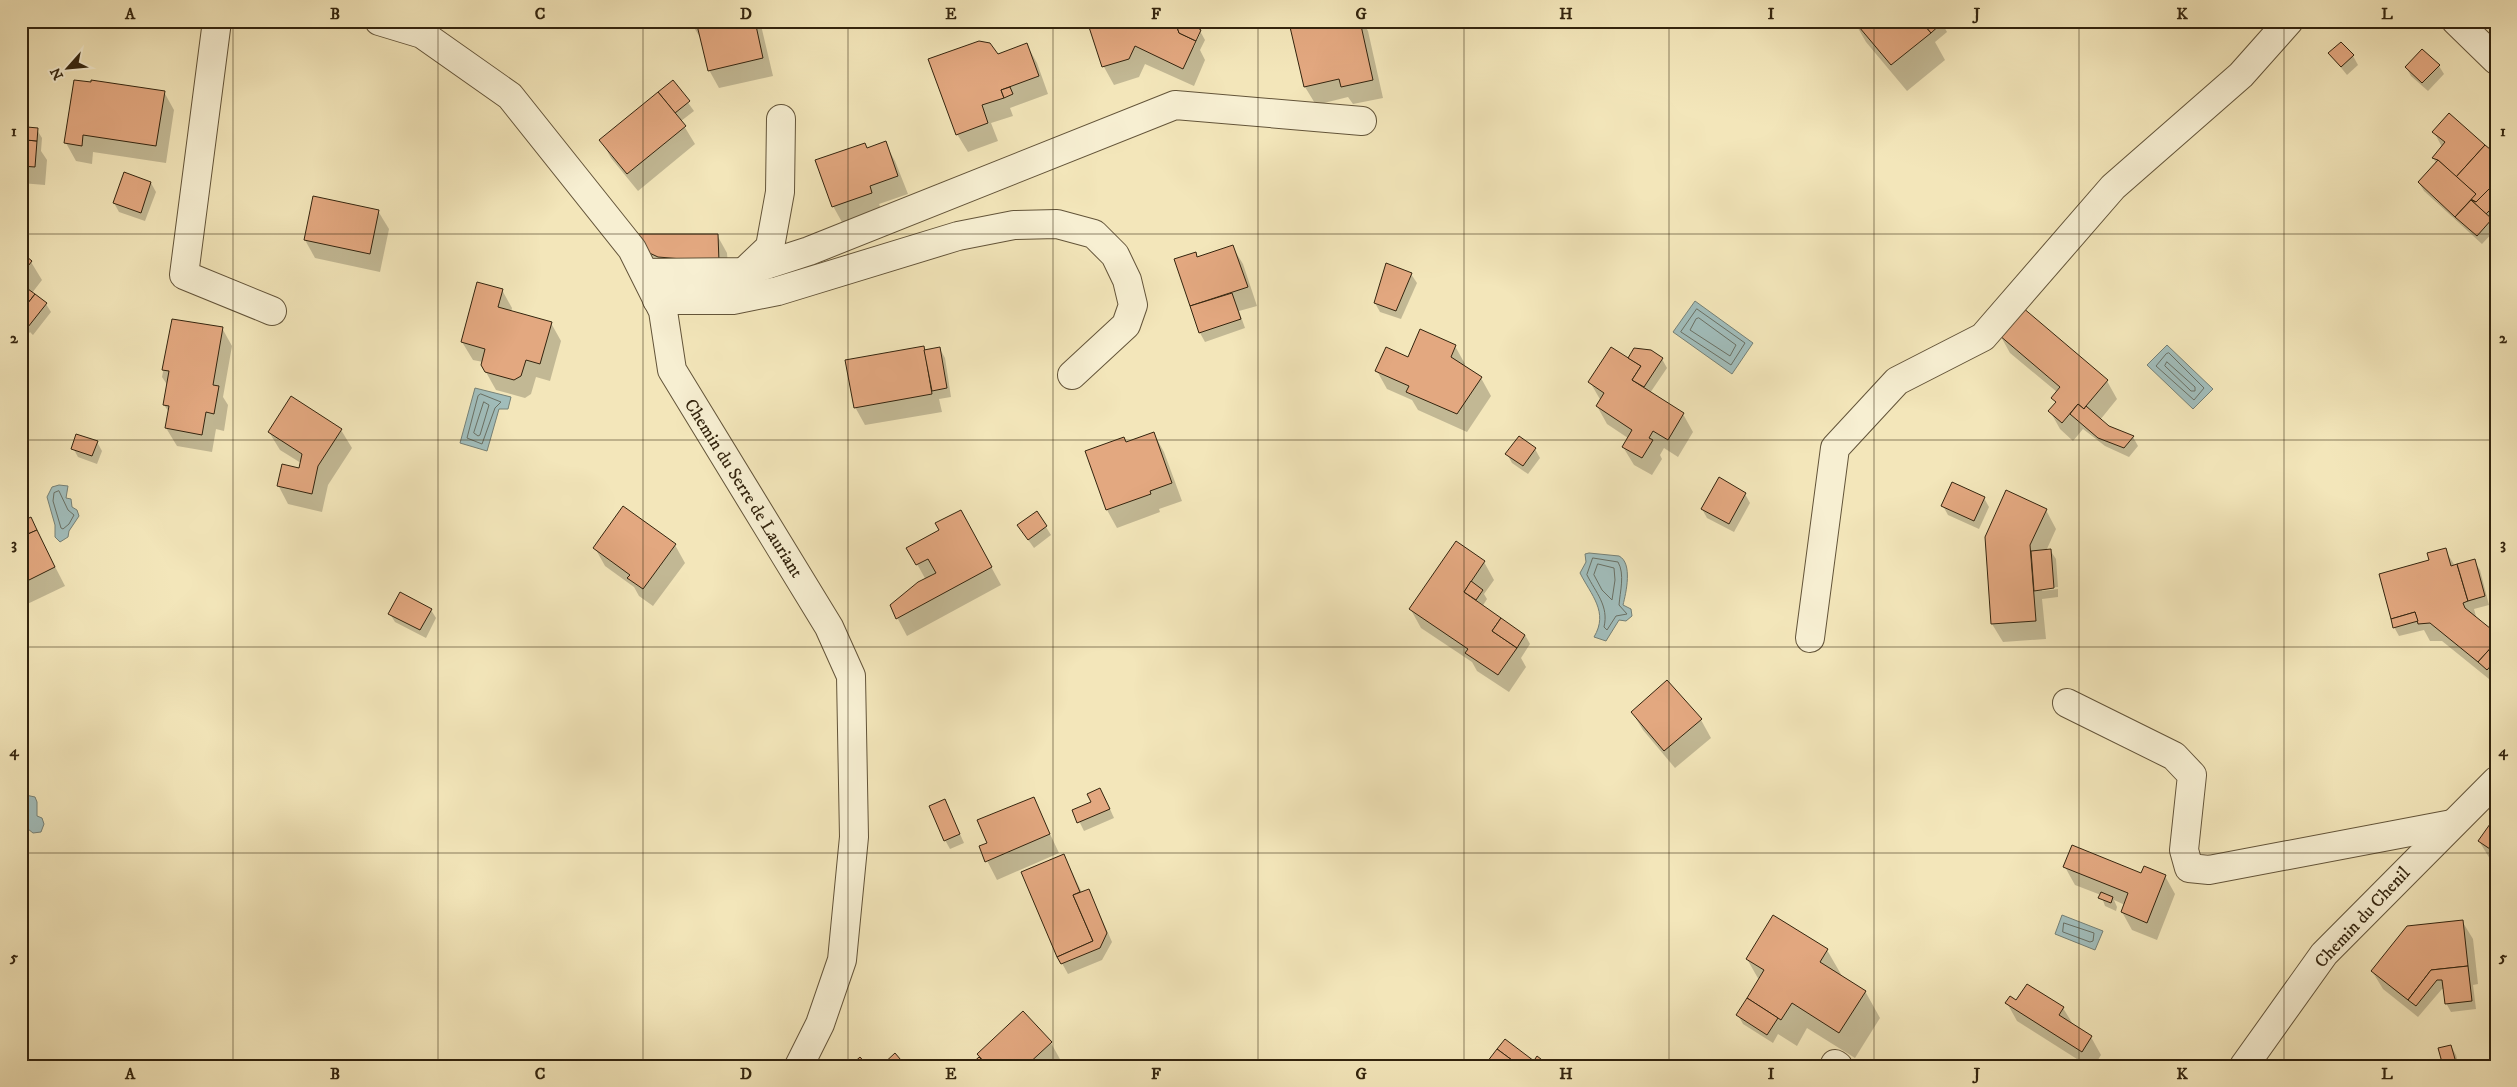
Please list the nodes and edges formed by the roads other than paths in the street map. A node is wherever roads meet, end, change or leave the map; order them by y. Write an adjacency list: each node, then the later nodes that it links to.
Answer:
1 (218, 21): 11 (street)
2 (378, 21): 9 (street, Chemin du Serre de Lauriant)
3 (2289, 21): 13 (street)
4 (2456, 21): 5 (street)
5 (2496, 60)
6 (781, 119): 8 (street)
7 (1362, 122): 8 (street)
8 (744, 272): 9 (street)
9 (645, 273): 10 (street, Chemin du Serre de Lauriant)
10 (657, 300): 12 (street); 17 (street, Chemin du Serre de Lauriant)
11 (272, 311)
12 (1072, 375)
13 (1810, 638)
14 (2067, 703): 16 (street)
15 (2496, 781): 16 (street, Chemin du Chenil)
16 (2452, 824): 18 (street, Chemin du Chenil)
17 (799, 1066)
18 (2244, 1066)

